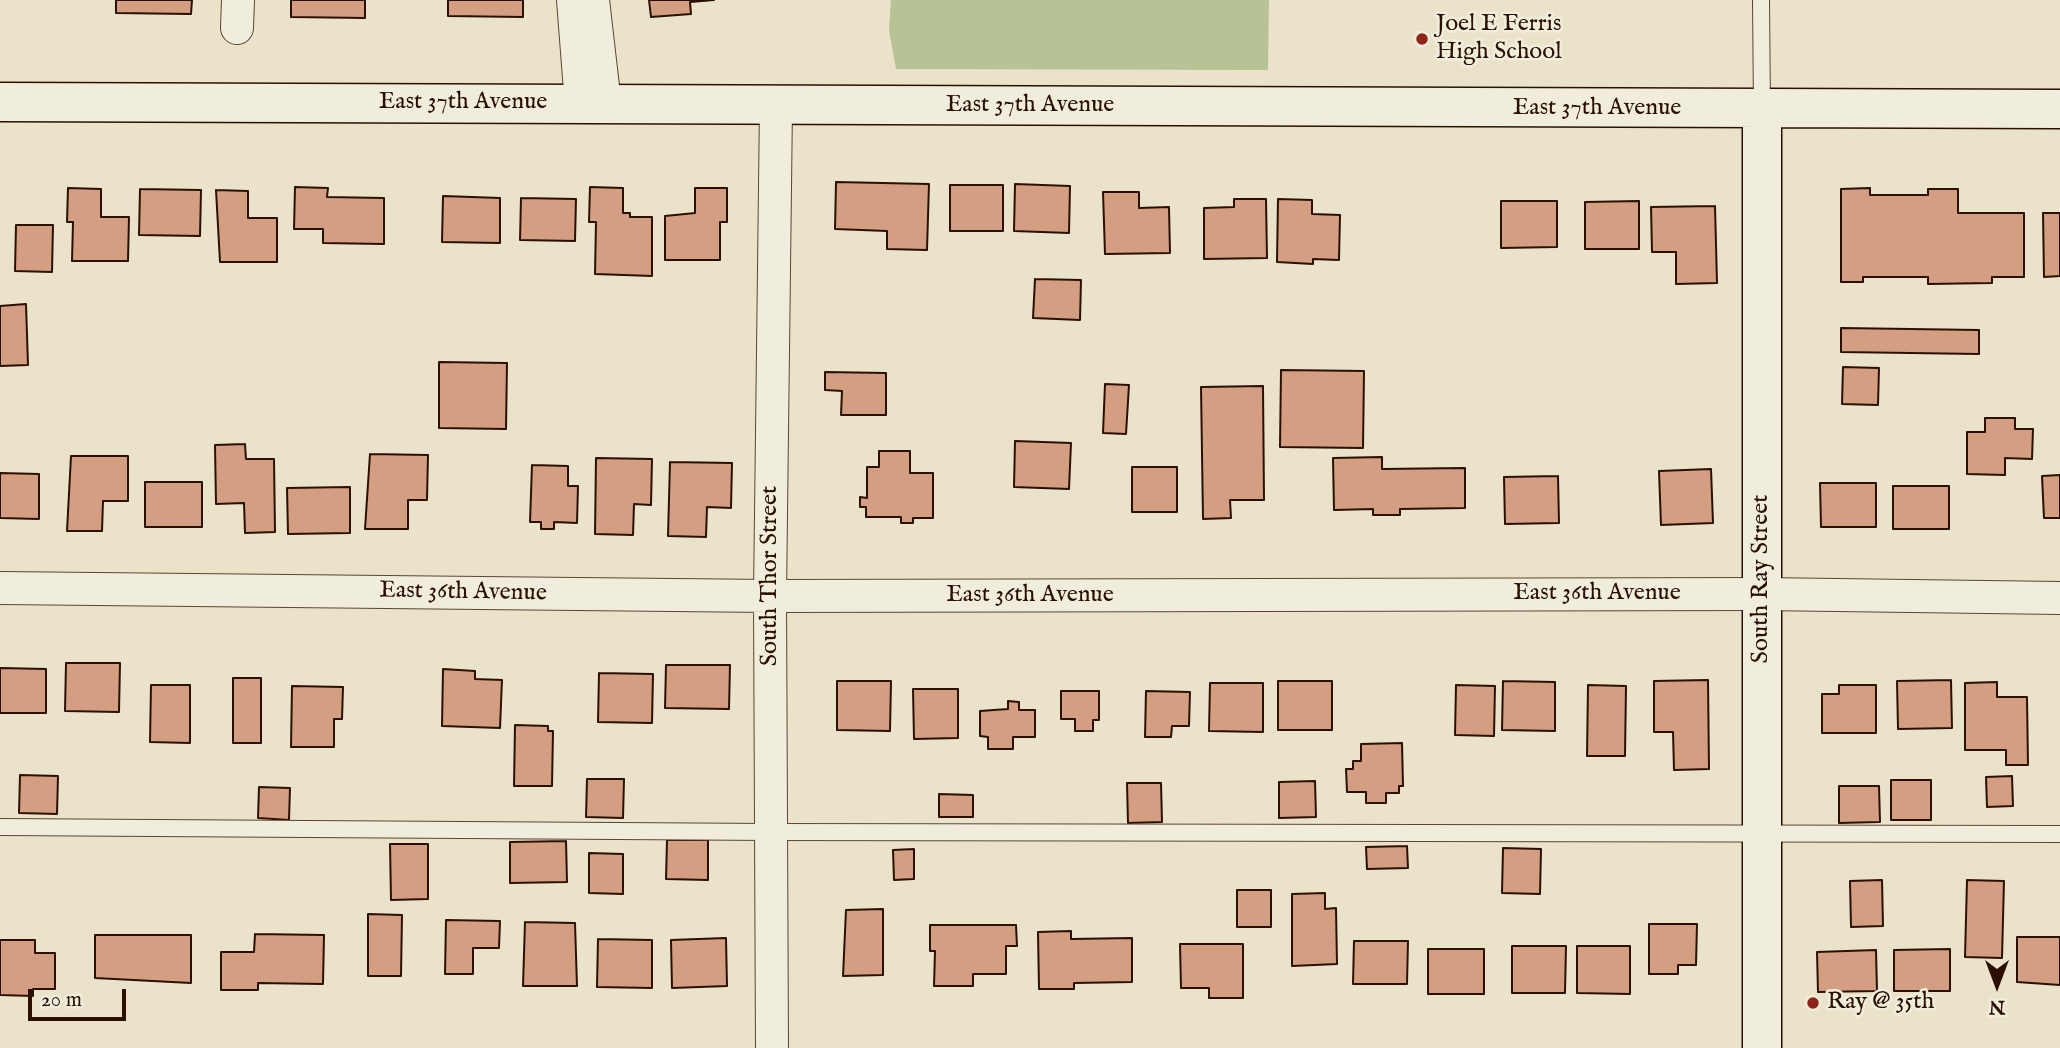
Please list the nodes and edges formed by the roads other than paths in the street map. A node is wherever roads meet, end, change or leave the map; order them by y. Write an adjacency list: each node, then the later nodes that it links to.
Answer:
1 (573, 0): 5 (street)
2 (593, 0): 5 (street)
3 (1761, 0): 8 (lane)
4 (0, 102): 5 (street, East 37th Avenue)
5 (593, 104): 6 (street, East 37th Avenue)
6 (776, 105): 8 (street, East 37th Avenue); 11 (street, South Thor Street)
7 (2060, 109): 8 (street, East 37th Avenue)
8 (1762, 110): 10 (street, South Ray Street)
9 (0, 588): 11 (street, East 36th Avenue)
10 (1762, 594): 11 (street, East 36th Avenue); 12 (street, East 36th Avenue); 15 (street, South Ray Street)
11 (770, 596): 14 (street, South Thor Street)
12 (2060, 598)
13 (0, 827): 14 (lane)
14 (771, 832): 15 (lane); 17 (street, South Thor Street)
15 (1762, 833): 16 (lane); 18 (street, South Ray Street)
16 (2060, 834)
17 (772, 1048)
18 (1762, 1048)

